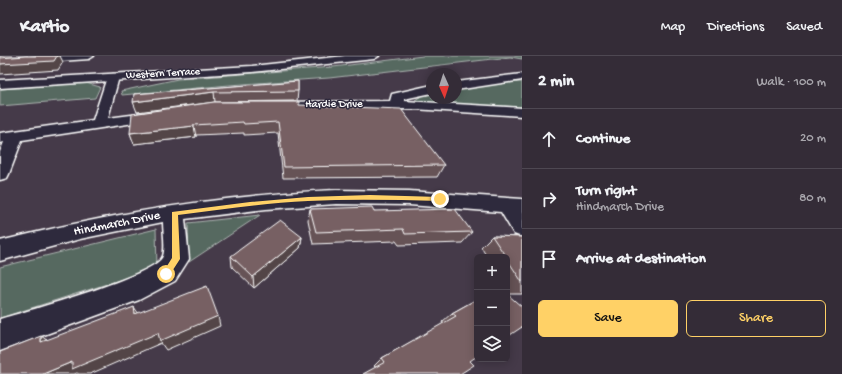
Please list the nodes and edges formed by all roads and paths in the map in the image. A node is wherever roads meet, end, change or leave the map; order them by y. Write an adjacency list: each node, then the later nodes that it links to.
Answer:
1 (89, 56): 3 (street)
2 (374, 56): 5 (street, Western Terrace)
3 (22, 58): 4 (street)
4 (0, 62)
5 (113, 77): 7 (street, Western Terrace); 14 (street)
6 (522, 77): 8 (street)
7 (0, 84)
8 (462, 85)
9 (426, 90): 10 (street)
10 (397, 105): 11 (street, Hardie Drive); 12 (street, Hardie Drive)
11 (255, 106)
12 (522, 112)
13 (176, 113): 14 (street)
14 (99, 124): 15 (street)
15 (7, 137): 16 (street)
16 (0, 174)
17 (515, 205): 18 (street, Hindmarch Drive); 19 (street)
18 (174, 214): 20 (street, Hindmarch Drive); 21 (street)
19 (522, 228)
20 (0, 251)
21 (0, 335)

